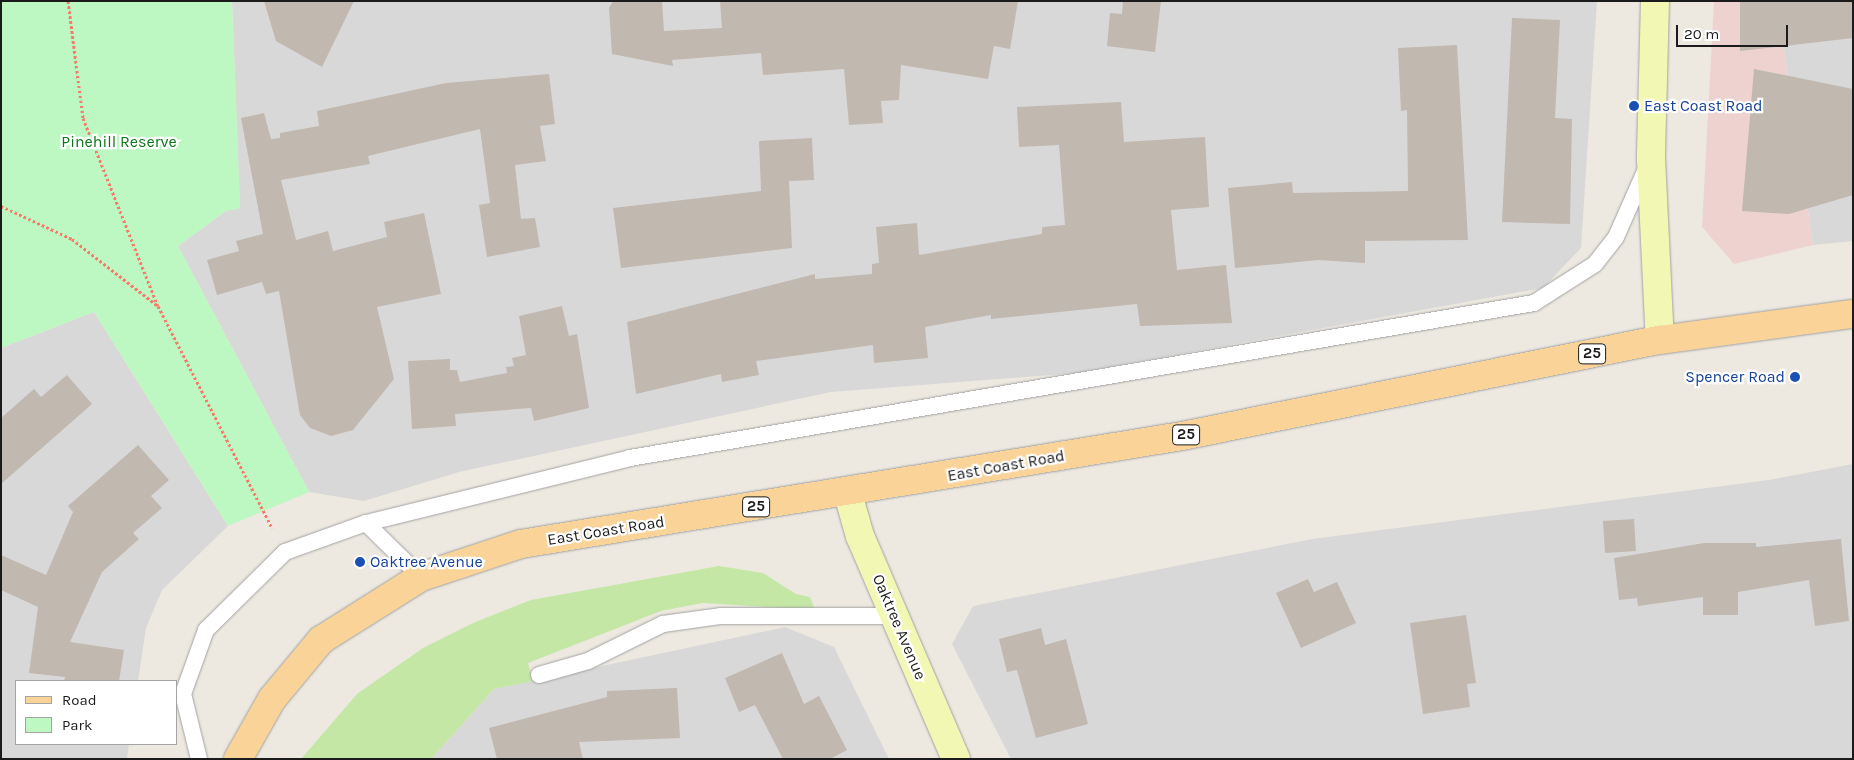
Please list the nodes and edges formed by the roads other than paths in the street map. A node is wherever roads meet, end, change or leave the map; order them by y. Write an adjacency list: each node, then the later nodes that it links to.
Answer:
1 (1655, 1): 2 (street)
2 (1652, 159): 4 (street); 6 (lane)
3 (1853, 314): 4 (main road, East Coast Road / 25)
4 (1660, 340): 5 (main road, East Coast Road / 25)
5 (848, 494): 7 (main road, East Coast Road / 25); 8 (street, Oaktree Avenue)
6 (366, 523): 7 (lane); 10 (lane)
7 (421, 578): 11 (main road, East Coast Road / 25)
8 (894, 616): 9 (lane); 12 (street, Oaktree Avenue)
9 (539, 675)
10 (199, 759)
11 (238, 759)
12 (956, 759)

